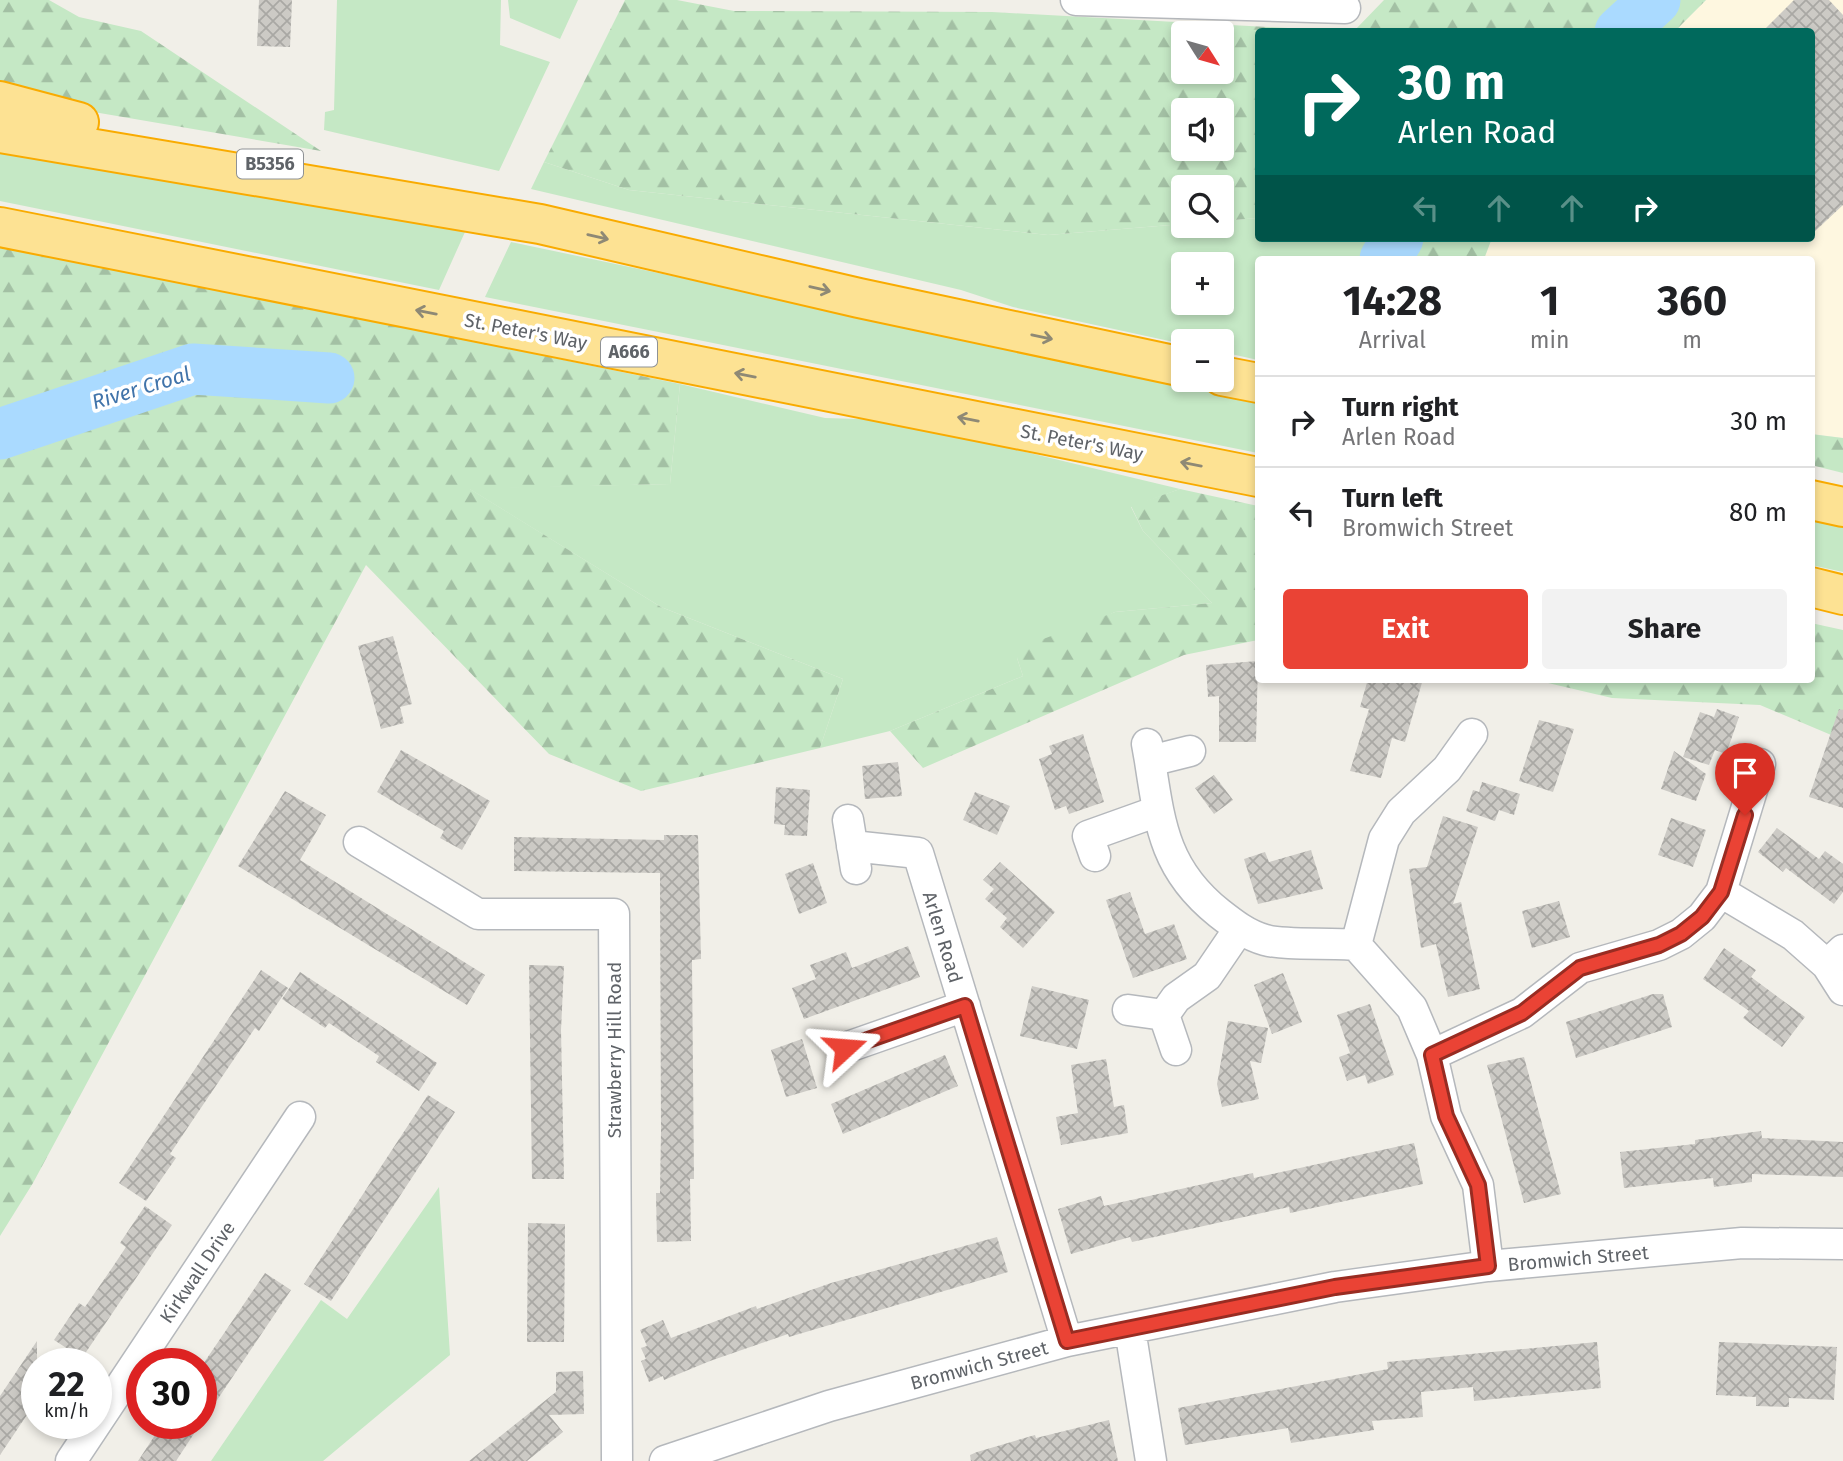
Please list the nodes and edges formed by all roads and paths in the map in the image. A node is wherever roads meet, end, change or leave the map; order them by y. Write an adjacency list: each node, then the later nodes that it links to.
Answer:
1 (1076, 0): 2 (street)
2 (1221, 2): 3 (street)
3 (1345, 8)
4 (0, 101): 6 (highway, B5356)
5 (0, 133): 6 (highway)
6 (540, 224): 8 (highway, one-way to 8)
7 (0, 227): 11 (highway, St. Peter's Way / A666, one-way to 7)
8 (1171, 364)
9 (1234, 378): 10 (highway)
10 (1255, 382)
11 (1255, 476)
12 (1815, 501): 13 (highway)
13 (1843, 507)
14 (1815, 588): 15 (highway)
15 (1843, 595)
16 (1472, 734): 25 (street)
17 (1190, 751): 19 (street)
18 (1760, 764): 23 (street)
19 (1158, 811): 22 (street); 24 (street)
20 (359, 842): 40 (street, Strawberry Hill Road)
21 (852, 845): 28 (street, Arlen Road)
22 (1095, 856)
23 (1721, 892): 26 (street); 33 (street)
24 (1239, 929): 25 (street); 30 (street)
25 (1356, 945): 33 (street)
26 (1835, 957): 27 (street)
27 (1843, 989)
28 (965, 1006): 31 (street); 38 (street, Arlen Road)
29 (1128, 1010): 30 (street)
30 (1164, 1015): 32 (street)
31 (845, 1048)
32 (1176, 1050)
33 (1432, 1055): 36 (street)
34 (300, 1117): 39 (street, Kirkwall Drive)
35 (1843, 1244): 36 (street, Bromwich Street)
36 (1488, 1266): 37 (street, Bromwich Street)
37 (1130, 1329): 38 (street, Bromwich Street); 42 (street)
38 (1067, 1341): 41 (street, Bromwich Street)
39 (71, 1461)
40 (617, 1461)
41 (665, 1461)
42 (1151, 1461)

